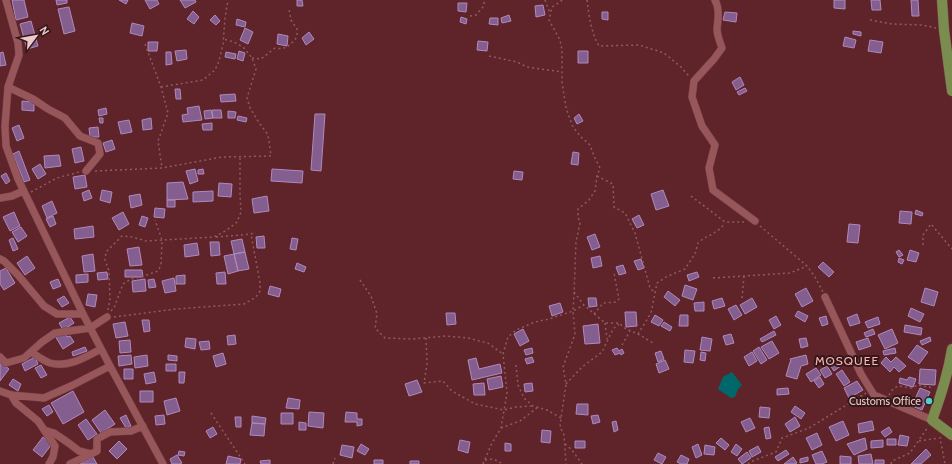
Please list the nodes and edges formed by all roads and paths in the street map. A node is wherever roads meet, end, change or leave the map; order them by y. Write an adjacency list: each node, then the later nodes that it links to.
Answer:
1 (6, 0): 20 (street)
2 (228, 0): 14 (path)
3 (485, 0): 11 (path)
4 (545, 0): 10 (path)
5 (562, 0): 10 (path)
6 (587, 0): 19 (path)
7 (715, 0): 19 (street)
8 (942, 0): 13 (main road)
9 (289, 9): 17 (path)
10 (550, 13): 18 (path)
11 (470, 16)
12 (870, 20): 13 (path)
13 (944, 30): 22 (main road)
14 (223, 39): 17 (path); 21 (path)
15 (145, 44): 21 (path)
16 (489, 56): 18 (path)
17 (252, 58): 25 (path)
18 (562, 72): 28 (path)
19 (694, 81): 33 (street)
20 (8, 87): 24 (street); 27 (street)
21 (161, 88): 26 (path)
22 (952, 91)
23 (0, 139): 24 (street)
24 (6, 146): 29 (street)
25 (240, 157): 26 (path); 37 (path)
26 (162, 168): 27 (path)
27 (86, 171): 29 (path)
28 (597, 176): 47 (path); 48 (path)
29 (24, 193): 31 (street); 53 (street)
30 (691, 196): 34 (path)
31 (0, 198)
32 (155, 220): 38 (path)
33 (755, 221): 34 (path); 42 (path)
34 (726, 222): 48 (path)
35 (256, 233): 36 (path)
36 (251, 234): 37 (path); 55 (path)
37 (214, 237): 38 (path)
38 (162, 240): 55 (path); 55 (path)
39 (923, 244): 40 (path)
40 (952, 249)
41 (0, 259): 53 (street)
42 (807, 266): 44 (path); 49 (path)
43 (614, 273): 54 (path)
44 (744, 276): 45 (path); 50 (path)
45 (713, 278)
46 (360, 280): 61 (path)
47 (574, 292): 51 (path); 52 (path)
48 (655, 294): 60 (path)
49 (825, 297): 74 (street)
50 (742, 298)
51 (584, 306): 52 (path); 54 (path)
52 (573, 311): 68 (path); 72 (path)
53 (83, 314): 58 (street)
54 (594, 314): 56 (path)
55 (107, 317): 58 (street)
56 (605, 323): 57 (path); 62 (path)
57 (619, 323): 59 (path); 62 (path)
58 (90, 328): 65 (street); 67 (street)
59 (630, 330): 60 (path); 64 (path)
60 (638, 334): 63 (path)
61 (426, 338): 68 (path); 80 (path)
62 (607, 341): 72 (path)
63 (653, 343)
64 (622, 345)
65 (101, 349): 67 (street); 71 (street)
66 (952, 349): 73 (main road)
67 (31, 352): 69 (street)
68 (503, 354): 80 (path)
69 (0, 357)
70 (516, 365): 78 (path)
71 (110, 366): 76 (street); 84 (street)
72 (566, 384): 82 (path)
73 (943, 389): 77 (path); 83 (main road)
74 (871, 390): 77 (street); 103 (path)
75 (0, 391): 76 (street)
76 (11, 395): 86 (street)
77 (886, 400): 83 (street)
78 (532, 406): 79 (path); 80 (path)
79 (538, 408): 82 (path); 85 (path)
80 (504, 410): 85 (path)
81 (211, 413): 97 (path)
82 (561, 418): 89 (path)
83 (932, 420): 87 (main road); 88 (path)
84 (143, 426): 91 (street); 96 (street)
85 (501, 428): 93 (path)
86 (44, 430): 90 (street); 95 (street)
87 (946, 435): 88 (path); 105 (path)
88 (919, 441): 104 (path)
89 (565, 444): 101 (path); 102 (path)
90 (79, 451): 91 (street); 94 (street)
91 (91, 454): 94 (street)
92 (335, 458): 98 (path)
93 (485, 460): 99 (path); 100 (path)
94 (73, 462)
95 (52, 463)
96 (163, 464)
97 (245, 464)
98 (333, 464)
99 (483, 464)
100 (502, 464)
101 (566, 464)
102 (582, 464)
103 (748, 464)
104 (892, 464)
105 (945, 464)

